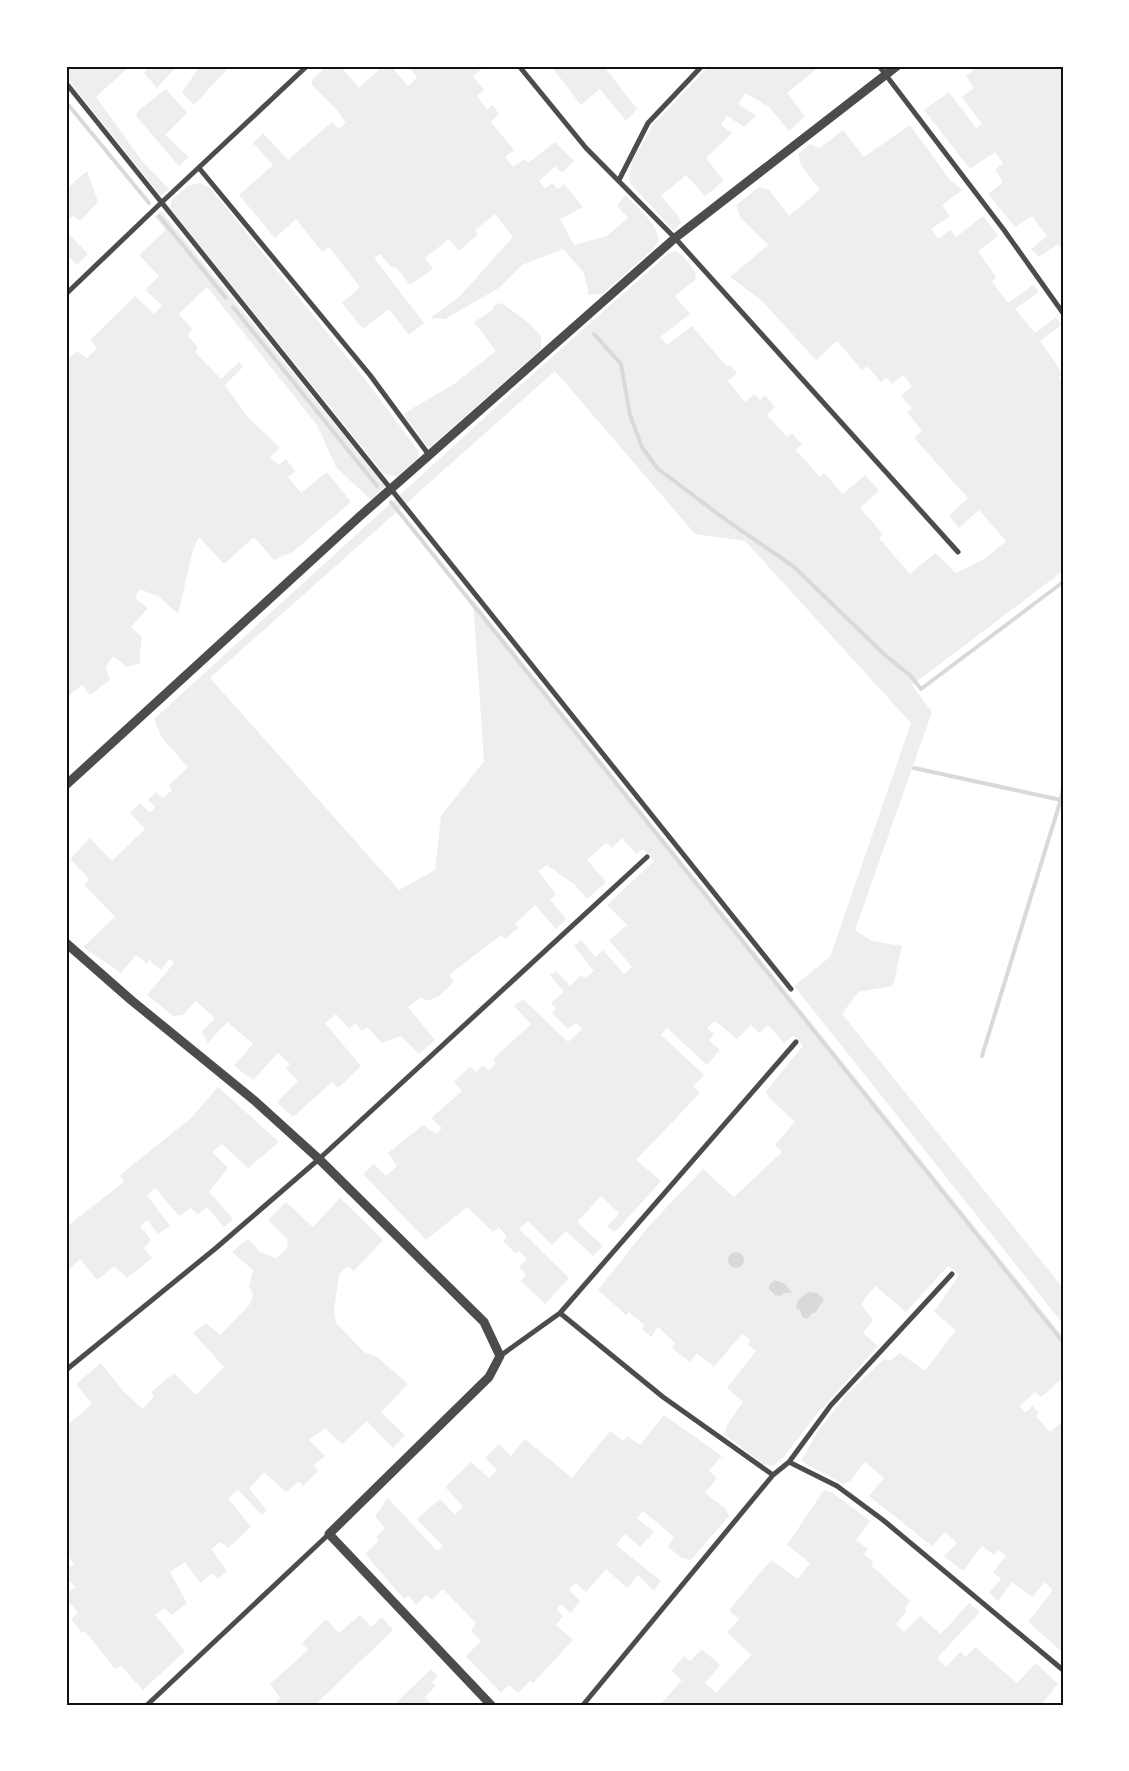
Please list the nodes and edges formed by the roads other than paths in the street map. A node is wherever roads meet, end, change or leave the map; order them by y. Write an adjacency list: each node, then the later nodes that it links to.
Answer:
1 (307, 66): 8 (street)
2 (519, 66): 9 (street)
3 (702, 66): 9 (street)
4 (879, 66): 6 (street)
5 (897, 66): 6 (street)
6 (885, 76): 11 (street); 13 (street)
7 (66, 83): 10 (street)
8 (198, 168): 10 (street); 14 (street)
9 (619, 180): 11 (street)
10 (161, 203): 12 (street); 15 (street)
11 (675, 238): 14 (street); 16 (street)
12 (66, 294)
13 (1063, 313)
14 (429, 455): 15 (street)
15 (391, 489): 17 (street); 20 (street)
16 (958, 552)
17 (66, 785)
18 (647, 857): 22 (street)
19 (66, 943): 22 (street)
20 (790, 989)
21 (796, 1042): 24 (street)
22 (319, 1159): 25 (street); 26 (street)
23 (952, 1274): 27 (street)
24 (560, 1313): 25 (street); 28 (street)
25 (500, 1356): 29 (street)
26 (66, 1370)
27 (789, 1462): 28 (street); 30 (street)
28 (773, 1475): 33 (street)
29 (329, 1534): 31 (street); 32 (street)
30 (1063, 1670)
31 (147, 1705)
32 (491, 1705)
33 (583, 1705)

